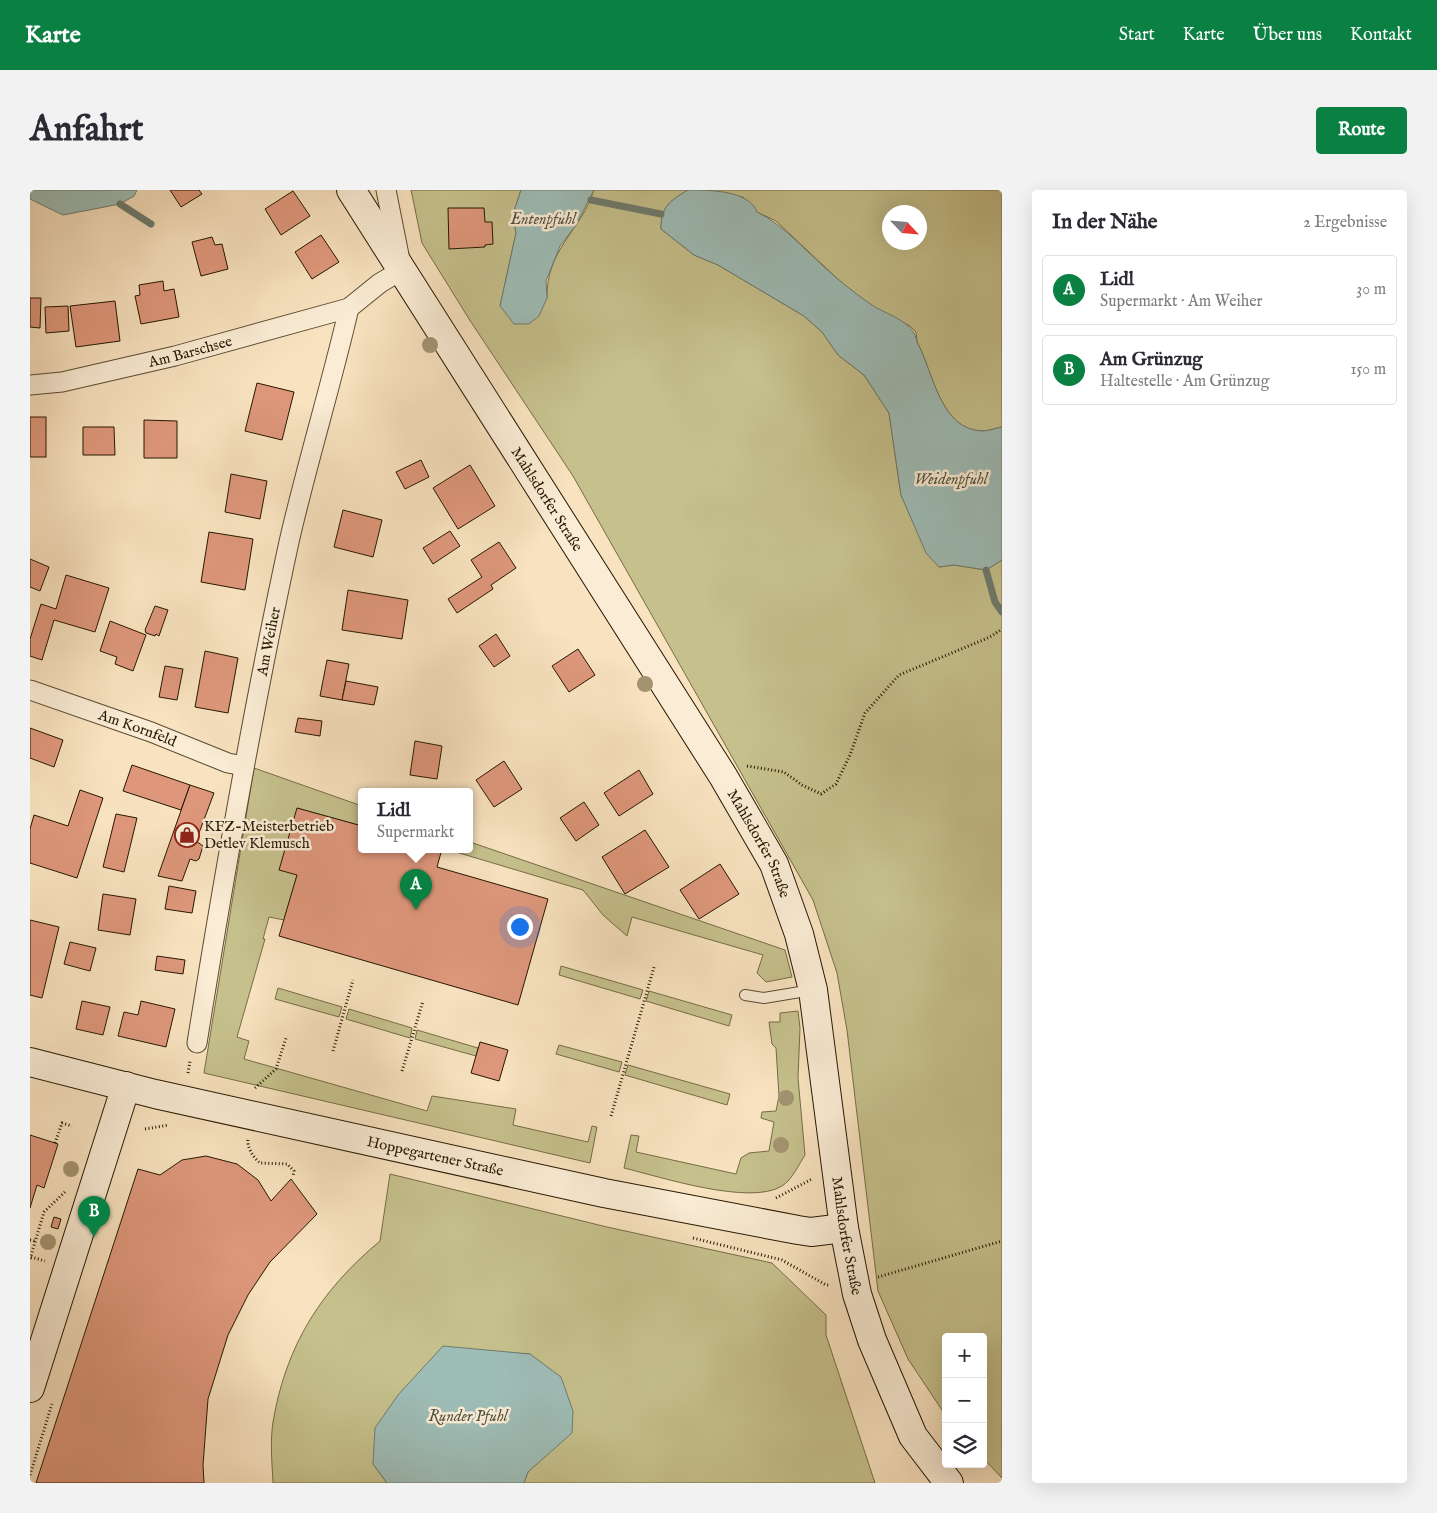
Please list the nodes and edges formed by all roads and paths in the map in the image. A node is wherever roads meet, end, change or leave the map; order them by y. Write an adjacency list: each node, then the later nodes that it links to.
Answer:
1 (351, 190): 3 (main road, Mahlsdorfer Straße)
2 (386, 190): 3 (street, Mahlsdorfer Straße)
3 (402, 270): 4 (street); 12 (main road, Mahlsdorfer Straße)
4 (349, 308): 5 (street, Am Barschsee); 8 (street, Am Weiher)
5 (30, 385)
6 (1002, 629): 9 (path)
7 (30, 690): 8 (street, Am Kornfeld)
8 (244, 766): 16 (street, Am Weiher)
9 (744, 766)
10 (654, 967): 22 (path)
11 (353, 980): 17 (path)
12 (813, 990): 13 (lane); 28 (main road, Mahlsdorfer Straße)
13 (745, 995)
14 (423, 1001): 19 (path)
15 (286, 1038): 21 (path)
16 (197, 1044)
17 (333, 1051)
18 (30, 1062): 20 (main road, Hoppegartener Straße)
19 (402, 1071)
20 (126, 1086): 28 (main road, Hoppegartener Straße); 35 (main road)
21 (255, 1088)
22 (611, 1116)
23 (72, 1126): 25 (path)
24 (248, 1139): 26 (path)
25 (55, 1143)
26 (293, 1176)
27 (44, 1212): 30 (path)
28 (844, 1228): 33 (main road, Mahlsdorfer Straße)
29 (30, 1240): 30 (path)
30 (35, 1241): 32 (path)
31 (1002, 1241): 33 (path)
32 (30, 1259)
33 (854, 1280): 34 (path); 36 (main road, Mahlsdorfer Straße)
34 (826, 1285)
35 (30, 1388)
36 (949, 1483)

